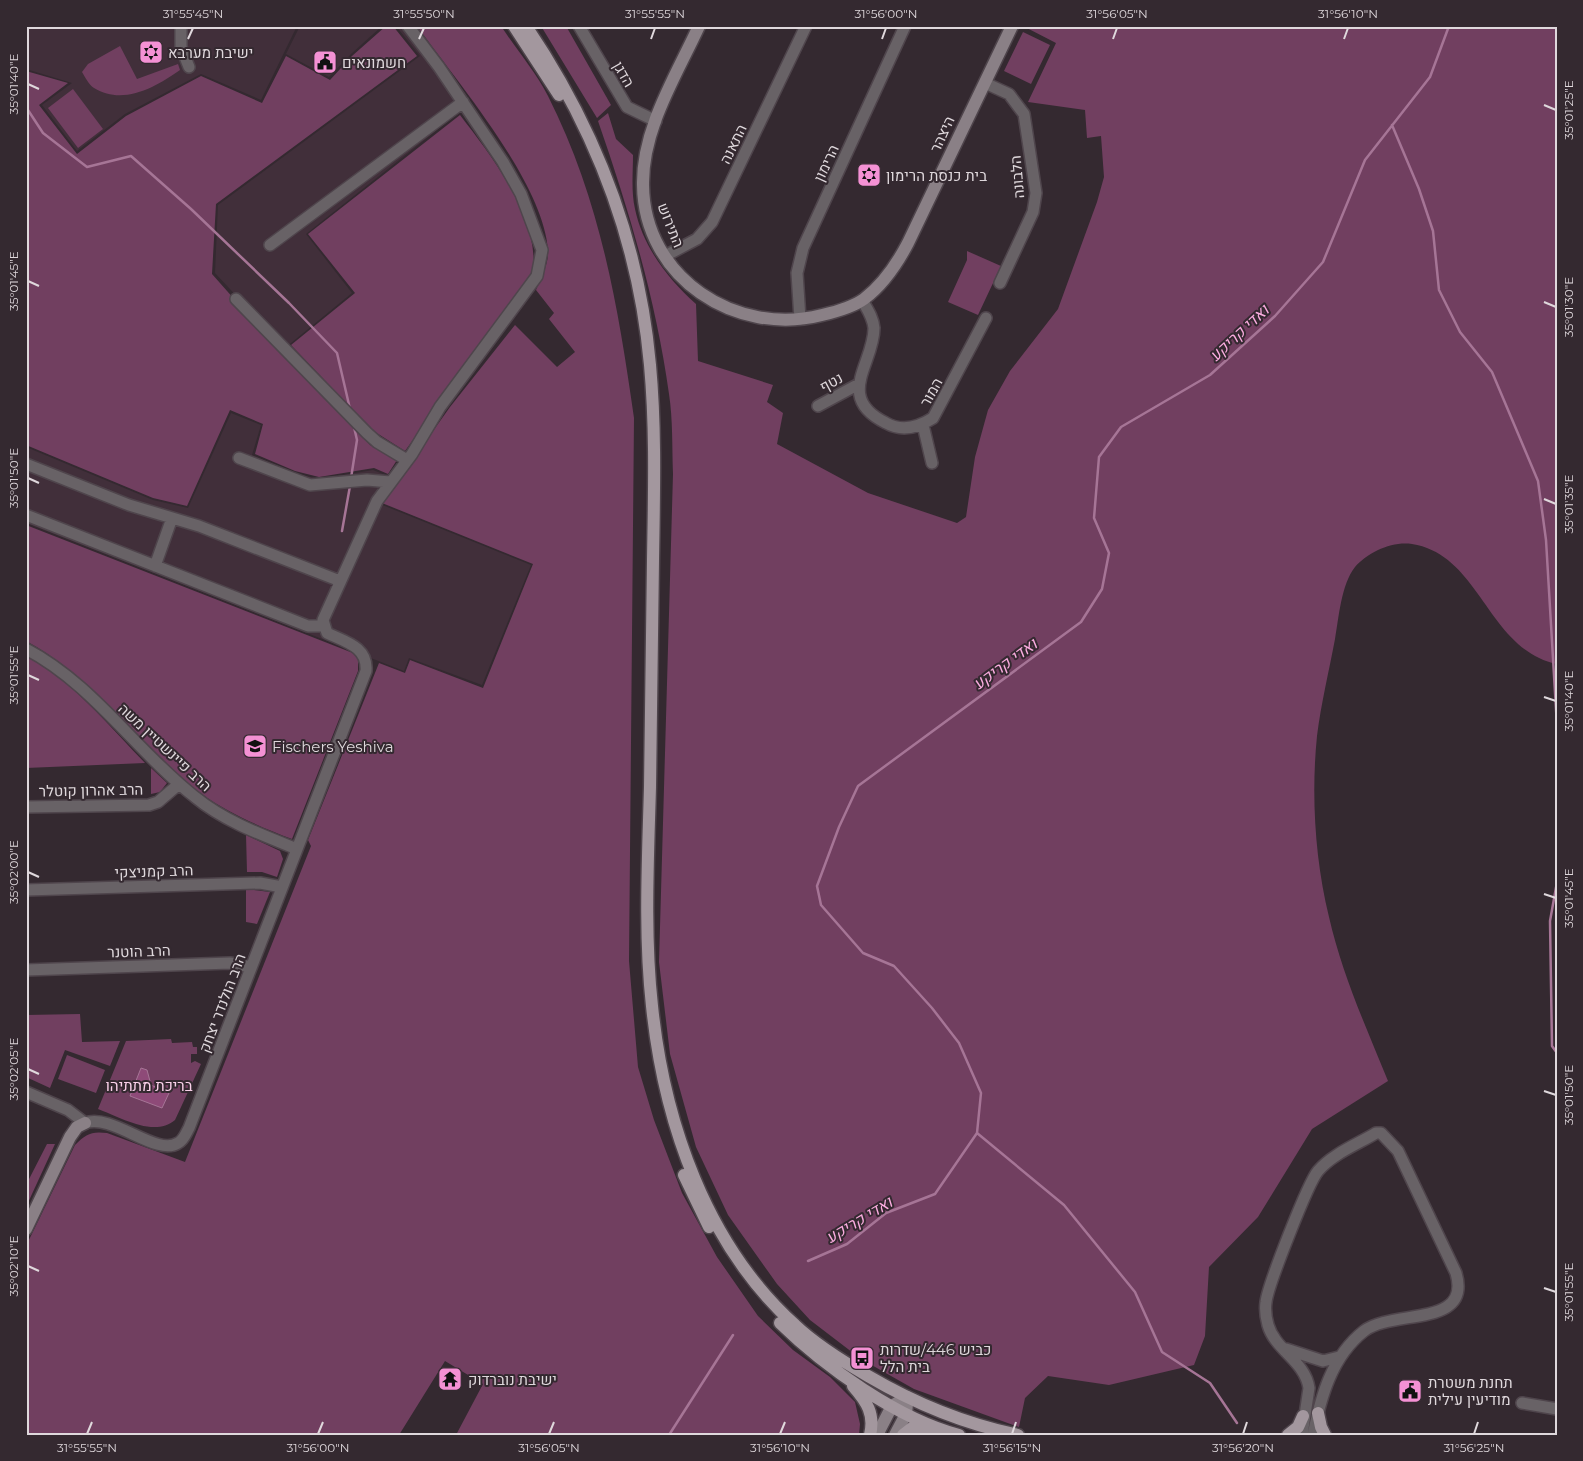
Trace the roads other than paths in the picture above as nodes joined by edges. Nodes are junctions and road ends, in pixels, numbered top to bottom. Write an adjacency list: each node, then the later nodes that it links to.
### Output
1 (181, 26): 10 (street)
2 (408, 26): 12 (street)
3 (514, 26): 47 (main road)
4 (526, 26): 48 (main road)
5 (579, 26): 13 (street, הדגן)
6 (700, 26): 13 (street, התירוש)
7 (806, 26): 15 (street, התאנה)
8 (905, 26): 20 (street, הרימון)
9 (1012, 26): 11 (street, היצהר)
10 (189, 67)
11 (985, 83): 16 (street, הלבונה); 18 (street, היצהר)
12 (463, 102): 14 (street); 25 (street)
13 (656, 121): 15 (street, התירוש)
14 (270, 245)
15 (665, 256): 20 (street, התירוש)
16 (1000, 283)
17 (236, 300): 25 (street)
18 (862, 300): 20 (street, התירוש); 21 (street)
19 (986, 318): 23 (street, המור)
20 (800, 319)
21 (858, 384): 22 (street, נטף); 23 (street, המור)
22 (818, 406)
23 (923, 425): 26 (street)
24 (239, 458): 28 (street)
25 (407, 460): 28 (street)
26 (932, 463)
27 (26, 464): 30 (street)
28 (390, 482): 32 (street)
29 (26, 515): 31 (street)
30 (172, 518): 31 (street); 32 (street)
31 (155, 566): 33 (street)
32 (340, 582): 33 (street)
33 (324, 626): 37 (street, הרב הולנדר יצחק)
34 (26, 649): 35 (street, הרב פיינשטיין משה)
35 (179, 784): 36 (street, הרב אהרון קוטלר); 37 (street, הרב פיינשטיין משה)
36 (26, 807)
37 (296, 849): 38 (street, הרב הולנדר יצחק)
38 (282, 887): 39 (street, הרב קמניצקי); 40 (street, הרב הולנדר יצחק)
39 (26, 890)
40 (251, 967): 41 (street, הרב הוטנר); 43 (street, הרב הולנדר יצחק)
41 (26, 970)
42 (26, 1092): 43 (street)
43 (85, 1124): 44 (street)
44 (26, 1229)
45 (1280, 1346): 46 (street); 46 (street); 54 (street)
46 (1339, 1357): 52 (street)
47 (843, 1374): 50 (main road); 56 (main road)
48 (907, 1397): 50 (street); 53 (street); 61 (main road)
49 (1522, 1403): 51 (street)
50 (892, 1406): 53 (main road); 57 (street)
51 (1557, 1409)
52 (1318, 1413): 64 (street); 65 (main road)
53 (906, 1414): 55 (main road); 58 (street)
54 (1304, 1416): 62 (main road); 63 (street)
55 (943, 1430): 59 (main road); 60 (main road)
56 (870, 1435)
57 (876, 1435)
58 (896, 1435)
59 (903, 1435)
60 (959, 1435)
61 (1018, 1435)
62 (1288, 1435)
63 (1302, 1435)
64 (1313, 1435)
65 (1325, 1435)

